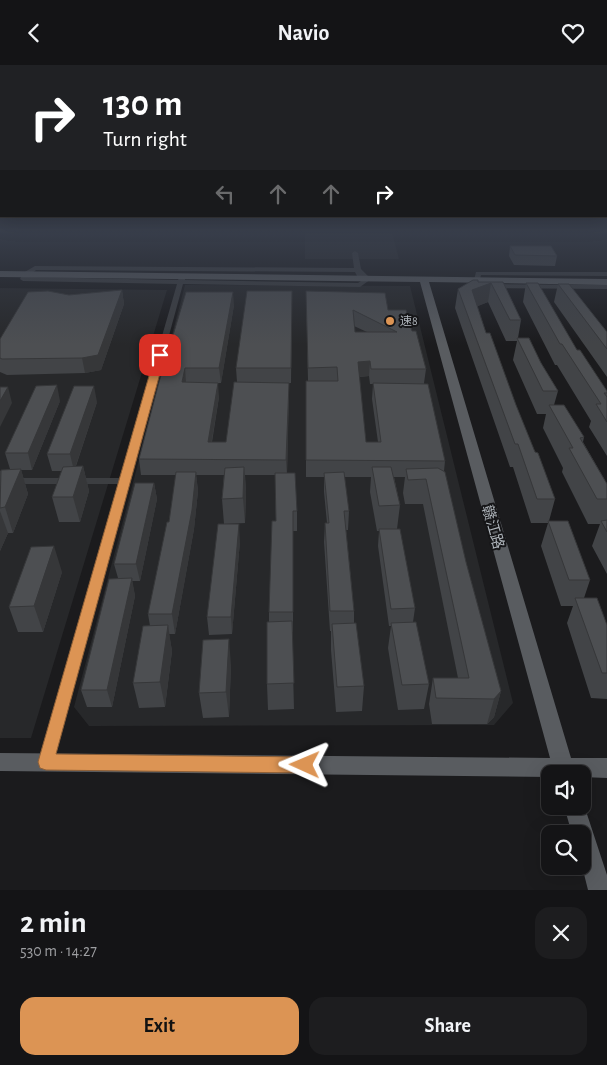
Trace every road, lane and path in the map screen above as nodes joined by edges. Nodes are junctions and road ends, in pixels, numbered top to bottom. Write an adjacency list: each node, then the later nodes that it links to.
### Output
1 (34, 268): 5 (street)
2 (53, 268): 7 (street)
3 (359, 268): 7 (street)
4 (0, 274): 5 (main road)
5 (24, 274): 8 (main road)
6 (607, 274): 10 (street)
7 (362, 276): 8 (main road); 9 (main road)
8 (181, 279): 14 (street)
9 (424, 279): 10 (main road); 17 (main road, 赣江路)
10 (477, 280): 11 (main road); 12 (street)
11 (607, 281)
12 (607, 287)
13 (0, 481): 14 (street)
14 (125, 481): 16 (street)
15 (0, 762): 16 (main road)
16 (46, 762): 20 (main road)
17 (562, 765)
18 (607, 768): 19 (main road)
19 (591, 769)
20 (541, 771)
21 (578, 815): 22 (main road)
22 (600, 890)

